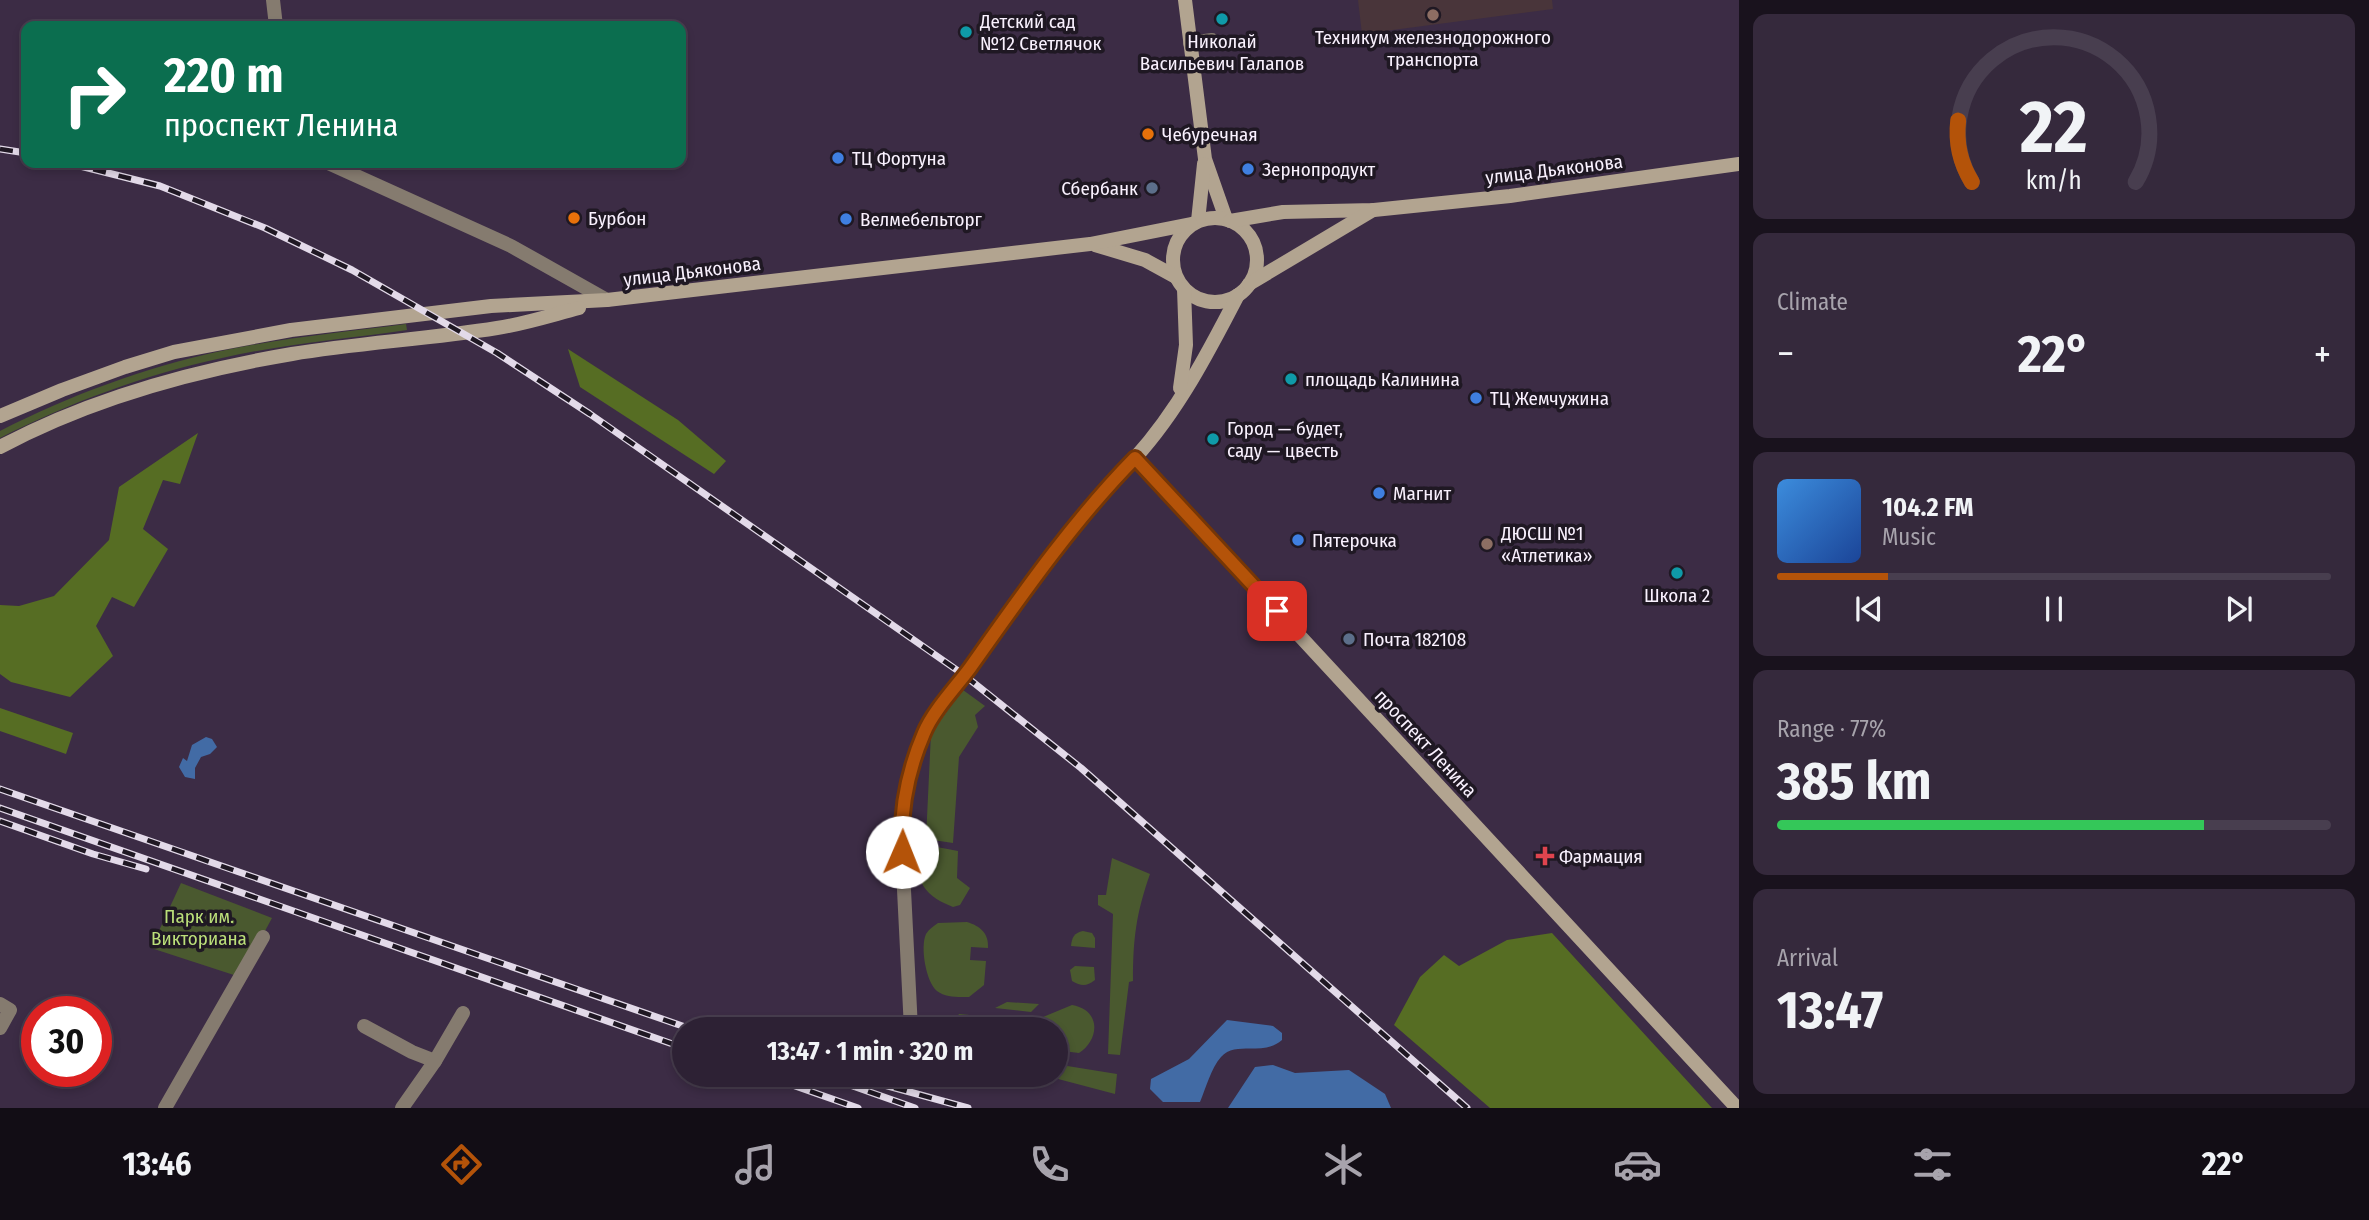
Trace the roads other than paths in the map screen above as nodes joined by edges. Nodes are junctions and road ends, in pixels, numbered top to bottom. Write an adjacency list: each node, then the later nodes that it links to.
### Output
1 (273, 0): 3 (street)
2 (1185, 0): 5 (main road)
3 (275, 21)
4 (1212, 40): 5 (street)
5 (1190, 43): 6 (main road)
6 (1205, 159): 10 (main road); 11 (main road)
7 (1739, 164): 9 (main road, улица Дьяконова)
8 (339, 168): 15 (street, улица Дьяконова)
9 (1374, 209): 10 (main road, улица Дьяконова); 14 (main road, улица Дьяконова)
10 (1228, 220): 11 (main road); 14 (main road)
11 (1194, 223): 12 (main road, улица Дьяконова); 13 (main road)
12 (1090, 244): 13 (main road, улица Дьяконова); 15 (main road, улица Дьяконова)
13 (1180, 283): 14 (main road); 16 (main road)
14 (1243, 290): 16 (main road)
15 (607, 300): 17 (main road); 18 (main road)
16 (1178, 400): 19 (main road)
17 (0, 416)
18 (0, 447)
19 (1135, 458): 23 (street); 29 (main road, проспект Ленина)
20 (263, 937): 27 (street)
21 (0, 1004): 25 (street)
22 (463, 1013): 26 (street)
23 (910, 1017)
24 (364, 1026): 26 (street)
25 (0, 1028)
26 (435, 1061): 28 (street)
27 (164, 1108)
28 (402, 1108)
29 (1737, 1108)

